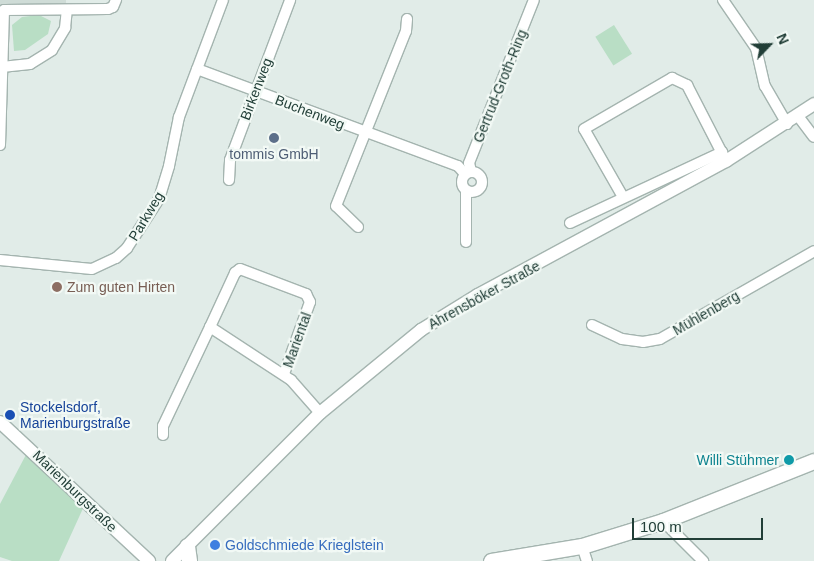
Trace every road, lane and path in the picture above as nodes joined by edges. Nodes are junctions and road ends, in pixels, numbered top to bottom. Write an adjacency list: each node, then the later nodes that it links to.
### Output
1 (116, 0): 6 (street)
2 (223, 0): 9 (street, Parkweg)
3 (290, 0): 10 (street, Birkenweg)
4 (534, 0): 18 (street, Gertrud-Groth-Ring)
5 (723, 0): 13 (street)
6 (67, 10): 8 (street); 8 (street)
7 (407, 18): 14 (street)
8 (2, 67): 16 (street)
9 (197, 70): 10 (street, Buchenweg); 26 (street, Parkweg)
10 (255, 91): 14 (street, Buchenweg); 19 (street, Birkenweg)
11 (814, 104): 12 (street, Ahrensböker Straße)
12 (798, 116): 13 (street, Ahrensböker Straße); 15 (street)
13 (787, 124): 17 (street, Ahrensböker Straße)
14 (367, 134): 18 (street); 23 (street)
15 (814, 137)
16 (0, 145)
17 (724, 156): 21 (street, Ahrensböker Straße); 21 (street); 30 (street, Ahrensböker Straße)
18 (468, 173): 20 (street, Gertrud-Groth-Ring); 20 (street)
19 (229, 180)
20 (466, 191): 24 (street, Gertrud-Groth-Ring)
21 (623, 197): 22 (street, Ahrensböker Straße)
22 (570, 223)
23 (358, 228)
24 (466, 242)
25 (814, 251): 27 (street, Mühlenberg)
26 (0, 260)
27 (592, 325)
28 (210, 327): 29 (street, Mariental); 29 (street, Mariental); 32 (street, Mariental)
29 (284, 374): 30 (street, Mariental)
30 (320, 413): 36 (street, Ahrensböker Straße)
31 (0, 422): 37 (street, Marienburgstraße)
32 (163, 435)
33 (814, 461): 34 (main road)
34 (663, 521): 35 (main road); 41 (street)
35 (582, 546): 39 (main road); 40 (street)
36 (188, 554): 38 (street, Ahrensböker Straße)
37 (149, 561)
38 (172, 561)
39 (491, 561)
40 (587, 561)
41 (703, 561)

